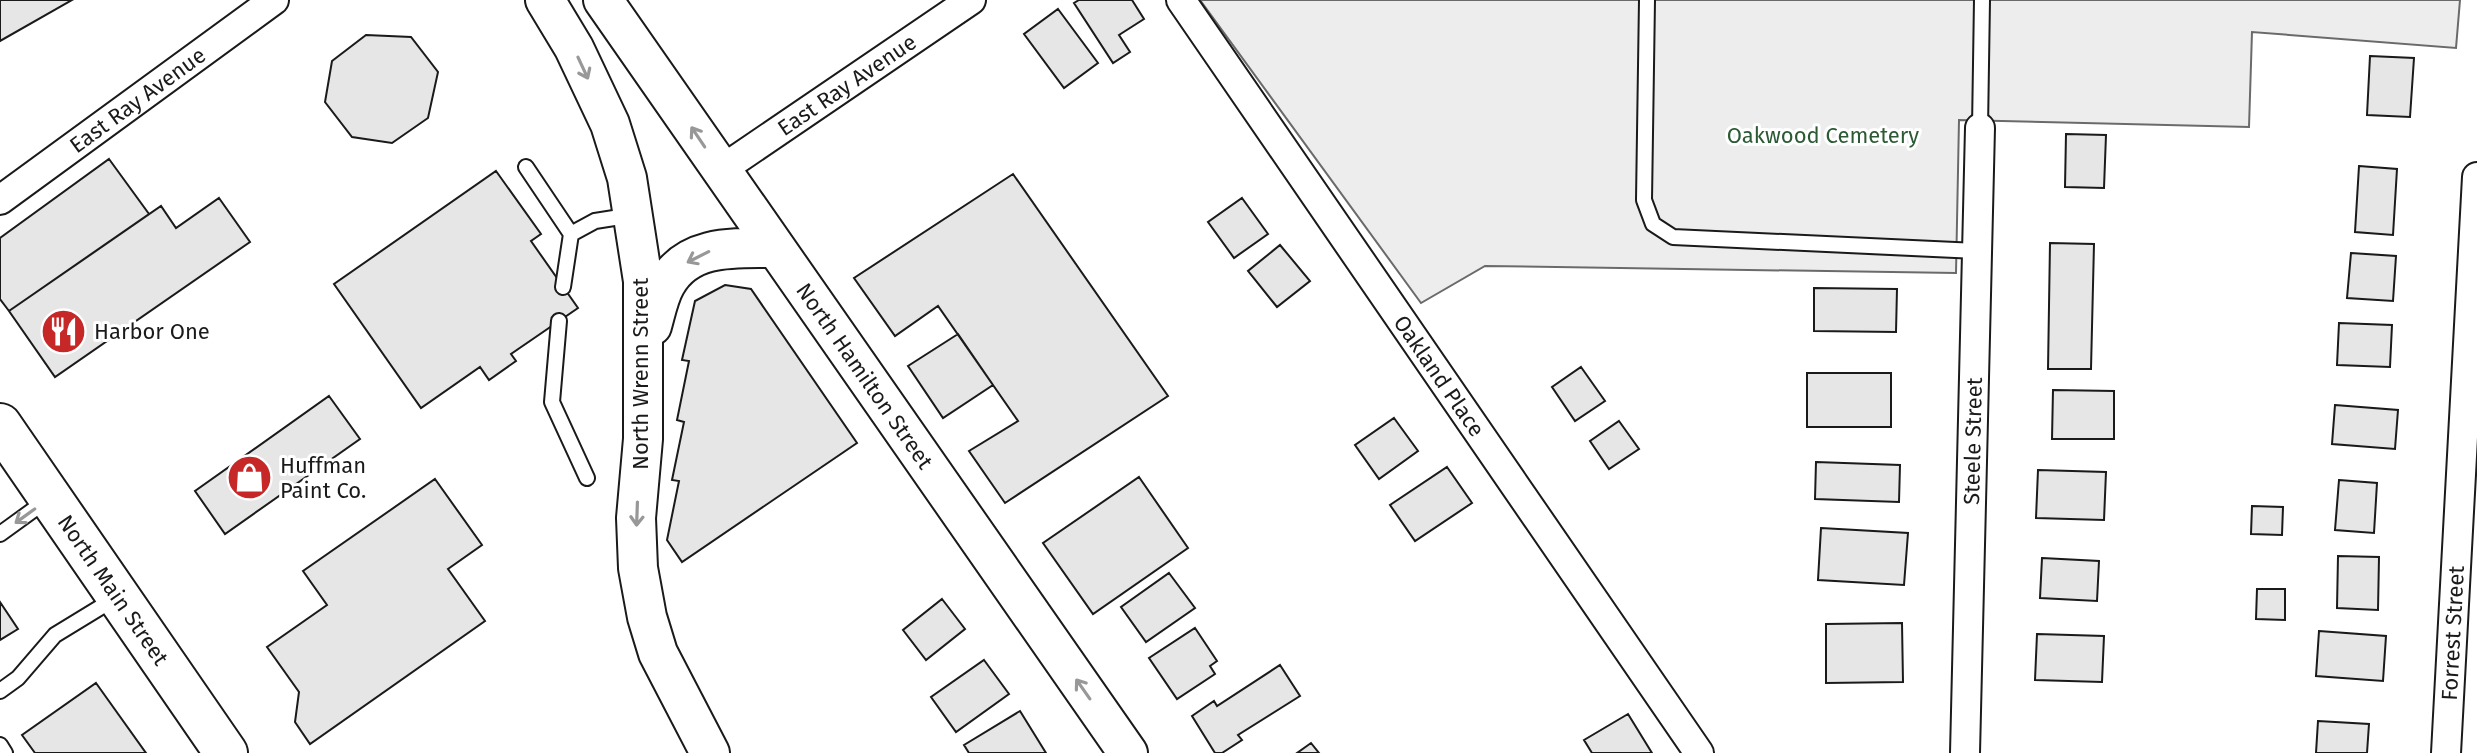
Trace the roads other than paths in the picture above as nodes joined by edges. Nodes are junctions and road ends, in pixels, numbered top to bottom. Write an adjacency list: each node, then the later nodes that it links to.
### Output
1 (274, 0): 12 (street, East Ray Avenue)
2 (545, 0): 13 (street, North Wrenn Street, one-way to 13)
3 (603, 0): 10 (street, North Hamilton Street, one-way to 3)
4 (971, 0): 10 (street, East Ray Avenue)
5 (1181, 0): 32 (street, Oakland Place)
6 (1647, 0): 16 (lane)
7 (1982, 0): 8 (lane)
8 (1980, 128): 16 (street, Steele Street)
9 (526, 167): 14 (lane)
10 (721, 170): 15 (street, North Hamilton Street)
11 (2477, 177): 21 (street, Forrest Street)
12 (0, 200)
13 (633, 215): 14 (lane); 19 (street, North Wrenn Street)
14 (571, 234): 17 (lane)
15 (774, 248): 19 (street, one-way to 19); 31 (street, North Hamilton Street, one-way to 15)
16 (1977, 251): 33 (street, Steele Street)
17 (563, 287)
18 (559, 321): 22 (lane)
19 (643, 359): 30 (street, North Wrenn Street, one-way to 30)
20 (0, 425): 23 (main road, North Main Street)
21 (2469, 453): 34 (street, Forrest Street)
22 (587, 478)
23 (50, 497): 24 (lane, one-way to 24); 25 (main road, North Main Street)
24 (0, 534)
25 (117, 596): 26 (lane); 29 (main road, North Main Street)
26 (0, 691)
27 (0, 745): 28 (lane)
28 (5, 753)
29 (226, 753)
30 (710, 753)
31 (1128, 753)
32 (1699, 753)
33 (1965, 753)
34 (2446, 753)

